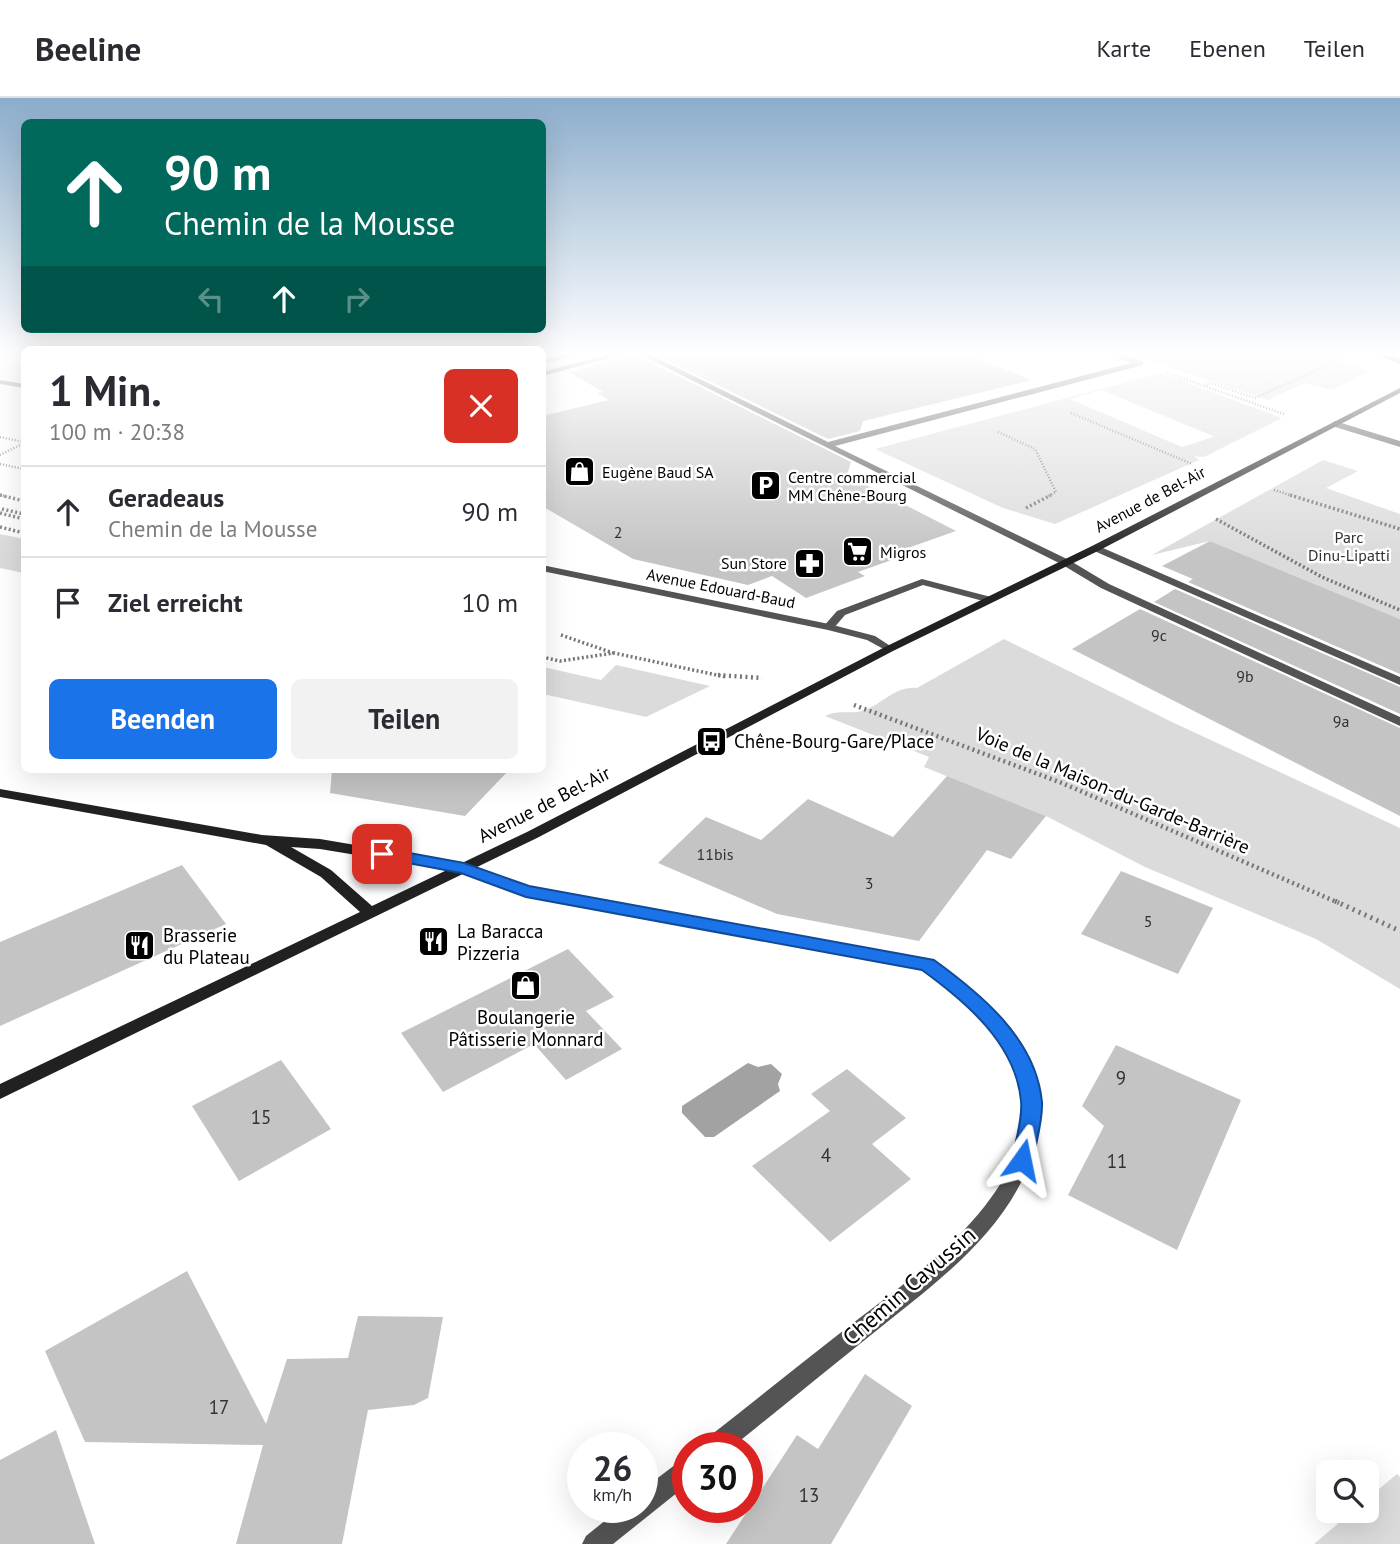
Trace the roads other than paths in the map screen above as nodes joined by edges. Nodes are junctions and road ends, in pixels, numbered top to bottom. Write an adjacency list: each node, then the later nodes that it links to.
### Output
1 (775, 419): 6 (street)
2 (921, 419): 6 (street)
3 (1344, 419): 4 (street, Avenue de Bel-Air)
4 (1335, 424): 5 (street); 7 (street, Avenue de Bel-Air)
5 (1400, 444)
6 (827, 445): 8 (street)
7 (1096, 548): 8 (street, Avenue de Bel-Air); 13 (street)
8 (1065, 562): 10 (street, Avenue de Bel-Air); 14 (street)
9 (546, 569): 11 (street, Avenue Edouard-Baud)
10 (987, 599): 11 (street); 12 (street, Avenue de Bel-Air)
11 (830, 627): 12 (street, Avenue Edouard-Baud)
12 (889, 649): 17 (street, Avenue de Bel-Air)
13 (1400, 681)
14 (1400, 722)
15 (0, 793): 16 (street)
16 (262, 840): 17 (street); 18 (street)
17 (464, 868): 18 (street, Avenue de Bel-Air); 20 (street, Chemin Cavussin)
18 (371, 914): 19 (street, Avenue de Bel-Air)
19 (0, 1092)
20 (733, 1432)
21 (672, 1482): 22 (street)
22 (658, 1493)
23 (620, 1523): 24 (street)
24 (594, 1544)

